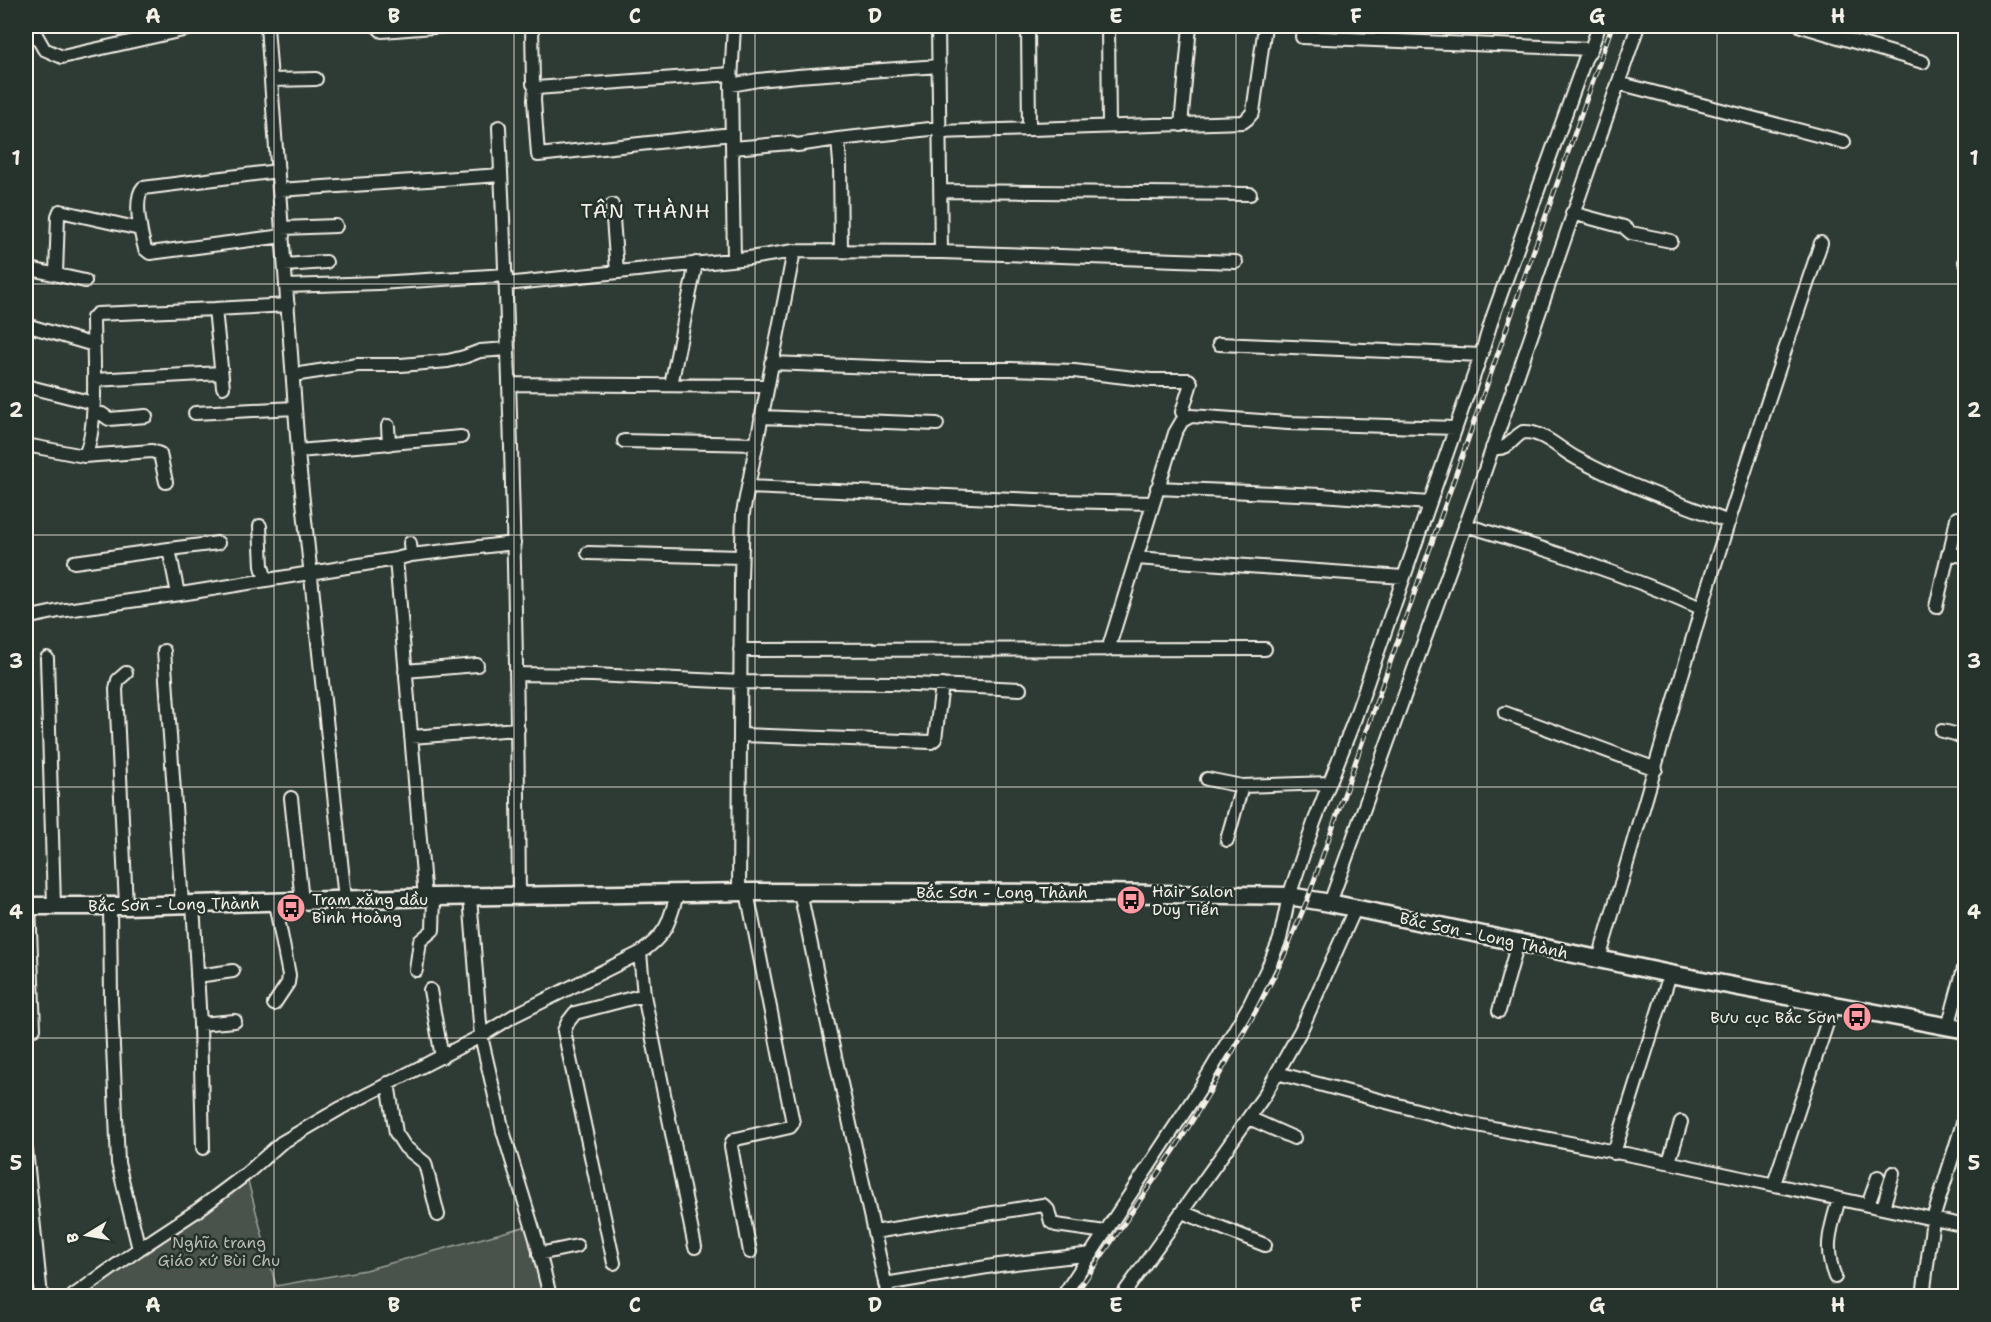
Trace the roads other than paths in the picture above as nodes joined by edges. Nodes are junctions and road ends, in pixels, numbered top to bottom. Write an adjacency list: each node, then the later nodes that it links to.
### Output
1 (31, 26): 2 (street)
2 (201, 26)
3 (267, 26): 23 (street)
4 (377, 26): 5 (street)
5 (446, 26)
6 (532, 26): 25 (street)
7 (734, 26): 22 (street)
8 (938, 26): 20 (street)
9 (1028, 26): 29 (street)
10 (1108, 26): 27 (street)
11 (1190, 26): 26 (street)
12 (1265, 26): 26 (street)
13 (1599, 26): 18 (street)
14 (1638, 26): 24 (street)
15 (1801, 26): 19 (street)
16 (1334, 31): 17 (street); 18 (street)
17 (1302, 37)
18 (1591, 49): 67 (street)
19 (1923, 62)
20 (939, 66): 22 (street); 30 (street)
21 (316, 79): 23 (street)
22 (731, 79): 25 (street); 31 (street)
23 (271, 81): 35 (street)
24 (1618, 83): 33 (street); 41 (street)
25 (535, 87): 31 (street)
26 (1181, 124): 27 (street)
27 (1109, 126): 29 (street)
28 (499, 127): 36 (street)
29 (1029, 129): 30 (street)
30 (939, 130): 32 (street); 38 (street)
31 (732, 134): 34 (street)
32 (838, 139): 34 (street); 47 (street)
33 (1844, 142)
34 (733, 148): 50 (street)
35 (278, 171): 37 (street); 43 (street)
36 (501, 175): 37 (street); 58 (street)
37 (279, 190): 44 (street)
38 (940, 191): 39 (street); 49 (street)
39 (1250, 194)
40 (612, 205): 56 (street)
41 (1572, 213): 45 (street); 91 (street)
42 (336, 226): 44 (street)
43 (140, 229): 44 (street); 57 (street)
44 (282, 232): 54 (street)
45 (1671, 242)
46 (1821, 243): 100 (street)
47 (841, 250): 48 (street); 49 (street)
48 (794, 251): 50 (street); 68 (street)
49 (941, 252): 52 (street)
50 (734, 259): 53 (street)
51 (326, 262): 54 (street)
52 (1236, 262)
53 (696, 263): 56 (street); 73 (street)
54 (285, 265): 60 (street)
55 (26, 268): 57 (street)
56 (617, 272): 58 (street)
57 (56, 274): 59 (street)
58 (506, 279): 60 (street); 66 (street)
59 (85, 281)
60 (286, 286): 61 (street)
61 (288, 305): 62 (street); 70 (street)
62 (215, 309): 65 (street); 69 (street)
63 (26, 325): 65 (street)
64 (1219, 344): 67 (street)
65 (94, 345): 71 (street)
66 (508, 349): 70 (street); 72 (street)
67 (1481, 355): 85 (street)
68 (771, 363): 75 (street); 82 (street)
69 (221, 373): 71 (street); 76 (street)
70 (293, 375): 78 (street)
71 (94, 380): 77 (street)
72 (509, 384): 73 (street); 104 (street)
73 (671, 385): 75 (street)
74 (26, 386): 77 (street)
75 (767, 386): 81 (street)
76 (223, 387)
77 (93, 408): 80 (street); 93 (street)
78 (295, 408): 79 (street); 92 (street)
79 (195, 413)
80 (146, 416)
81 (761, 417): 83 (street); 89 (street)
82 (1186, 418): 85 (street); 96 (street)
83 (937, 424)
84 (388, 426): 88 (street)
85 (1455, 428): 98 (street)
86 (461, 437): 88 (street)
87 (624, 441): 89 (street)
88 (389, 444): 92 (street)
89 (756, 444): 95 (street)
90 (26, 446): 93 (street)
91 (1492, 448): 100 (street); 101 (street)
92 (298, 451): 113 (street)
93 (84, 456): 94 (street)
94 (166, 482)
95 (748, 487): 97 (street); 109 (street)
96 (1157, 488): 97 (street); 98 (street)
97 (1153, 503): 110 (street)
98 (1429, 504): 114 (street)
99 (1957, 518): 107 (street)
100 (1729, 522): 118 (street)
101 (1465, 525): 118 (street); 154 (street)
102 (260, 526): 115 (street)
103 (218, 543): 105 (street)
104 (514, 543): 111 (street); 128 (street)
105 (169, 549): 112 (street); 116 (street)
106 (588, 553): 109 (street)
107 (1950, 553): 108 (street); 117 (street)
108 (1965, 556)
109 (741, 557): 121 (street)
110 (1136, 558): 114 (street); 122 (street)
111 (396, 559): 113 (street); 126 (street)
112 (74, 562)
113 (311, 573): 115 (street); 151 (street)
114 (1403, 577): 140 (street)
115 (266, 580): 116 (street)
116 (178, 594): 119 (street)
117 (1936, 607)
118 (1701, 608): 138 (street)
119 (26, 618)
120 (1265, 649): 122 (street)
121 (740, 650): 122 (street); 129 (street)
122 (1108, 650)
123 (164, 651): 155 (street)
124 (47, 658): 157 (street)
125 (477, 665): 126 (street)
126 (405, 672): 136 (street)
127 (126, 673): 158 (street)
128 (516, 674): 129 (street); 133 (street)
129 (741, 682): 130 (street); 135 (street)
130 (942, 685): 131 (street); 135 (street)
131 (1020, 689)
132 (1505, 713): 138 (street)
133 (518, 729): 136 (street); 147 (street)
134 (1942, 730): 137 (street)
135 (741, 735): 144 (street)
136 (411, 737): 149 (street)
137 (1965, 744)
138 (1656, 769): 162 (street)
139 (1207, 779): 141 (street)
140 (1329, 783): 141 (street); 148 (street)
141 (1242, 786): 143 (street)
142 (291, 798): 152 (street)
143 (1227, 840)
144 (743, 892): 145 (main road, Bắc Sơn - Long Thành); 146 (main road, Bắc Sơn - Long Thành); 206 (street)
145 (800, 892): 148 (main road, Bắc Sơn - Long Thành); 200 (street)
146 (677, 894): 147 (main road, Bắc Sơn - Long Thành); 161 (street)
147 (519, 896): 150 (main road, Bắc Sơn - Long Thành)
148 (1289, 896): 154 (main road, Bắc Sơn - Long Thành); 201 (street)
149 (429, 897): 150 (main road, Bắc Sơn - Long Thành); 151 (main road, Bắc Sơn - Long Thành); 164 (street)
150 (470, 897): 178 (street)
151 (345, 899): 152 (main road, Bắc Sơn - Long Thành)
152 (302, 901): 153 (main road, Bắc Sơn - Long Thành)
153 (275, 903): 155 (main road, Bắc Sơn - Long Thành); 170 (street)
154 (1330, 903): 159 (main road, Bắc Sơn - Long Thành)
155 (188, 904): 158 (main road, Bắc Sơn - Long Thành); 167 (street)
156 (27, 906): 157 (main road, Bắc Sơn - Long Thành); 176 (street)
157 (54, 906): 158 (main road, Bắc Sơn - Long Thành)
158 (118, 906): 205 (street)
159 (1354, 909): 160 (main road, Bắc Sơn - Long Thành); 180 (street)
160 (1518, 942): 162 (main road, Bắc Sơn - Long Thành); 172 (street)
161 (640, 953): 169 (street); 178 (street)
162 (1599, 959): 166 (main road, Bắc Sơn - Long Thành)
163 (1965, 961): 175 (street)
164 (416, 970)
165 (233, 971): 167 (street)
166 (1670, 974): 171 (main road, Bắc Sơn - Long Thành); 188 (street)
167 (197, 976): 174 (street)
168 (430, 990): 179 (street)
169 (644, 995): 204 (street); 209 (street)
170 (274, 1004)
171 (1833, 1005): 175 (main road, Bắc Sơn - Long Thành); 192 (street)
172 (1499, 1011)
173 (235, 1021): 174 (street)
174 (200, 1024): 186 (street)
175 (1948, 1027): 177 (main road, Bắc Sơn - Long Thành)
176 (34, 1029)
177 (1965, 1030)
178 (481, 1036): 179 (street); 207 (street)
179 (442, 1057): 181 (street)
180 (1277, 1073): 183 (street); 188 (street)
181 (388, 1083): 197 (street); 205 (street)
182 (1965, 1113): 198 (street)
183 (1249, 1118): 185 (street); 196 (street)
184 (1681, 1122): 189 (street)
185 (1294, 1137)
186 (203, 1148)
187 (26, 1149): 211 (street)
188 (1614, 1152): 189 (street)
189 (1669, 1162): 192 (street)
190 (1893, 1173): 195 (street)
191 (1878, 1177): 194 (street)
192 (1774, 1184): 193 (street)
193 (1839, 1198): 194 (street); 210 (street)
194 (1868, 1205): 195 (street)
195 (1883, 1208): 198 (street)
196 (1182, 1212): 202 (street); 218 (street)
197 (438, 1215)
198 (1933, 1219): 199 (street); 219 (street)
199 (1965, 1226)
200 (874, 1232): 201 (street); 213 (street)
201 (1105, 1232): 208 (street)
202 (1265, 1245)
203 (577, 1246): 207 (street)
204 (695, 1247)
205 (139, 1249): 215 (street)
206 (750, 1252)
207 (539, 1254): 216 (street)
208 (1092, 1254): 213 (street); 217 (street)
209 (614, 1263)
210 (1835, 1277)
211 (39, 1278): 212 (street); 214 (street)
212 (26, 1279)
213 (887, 1290)
214 (41, 1296)
215 (73, 1296)
216 (550, 1296)
217 (1063, 1296)
218 (1122, 1296)
219 (1923, 1296)

